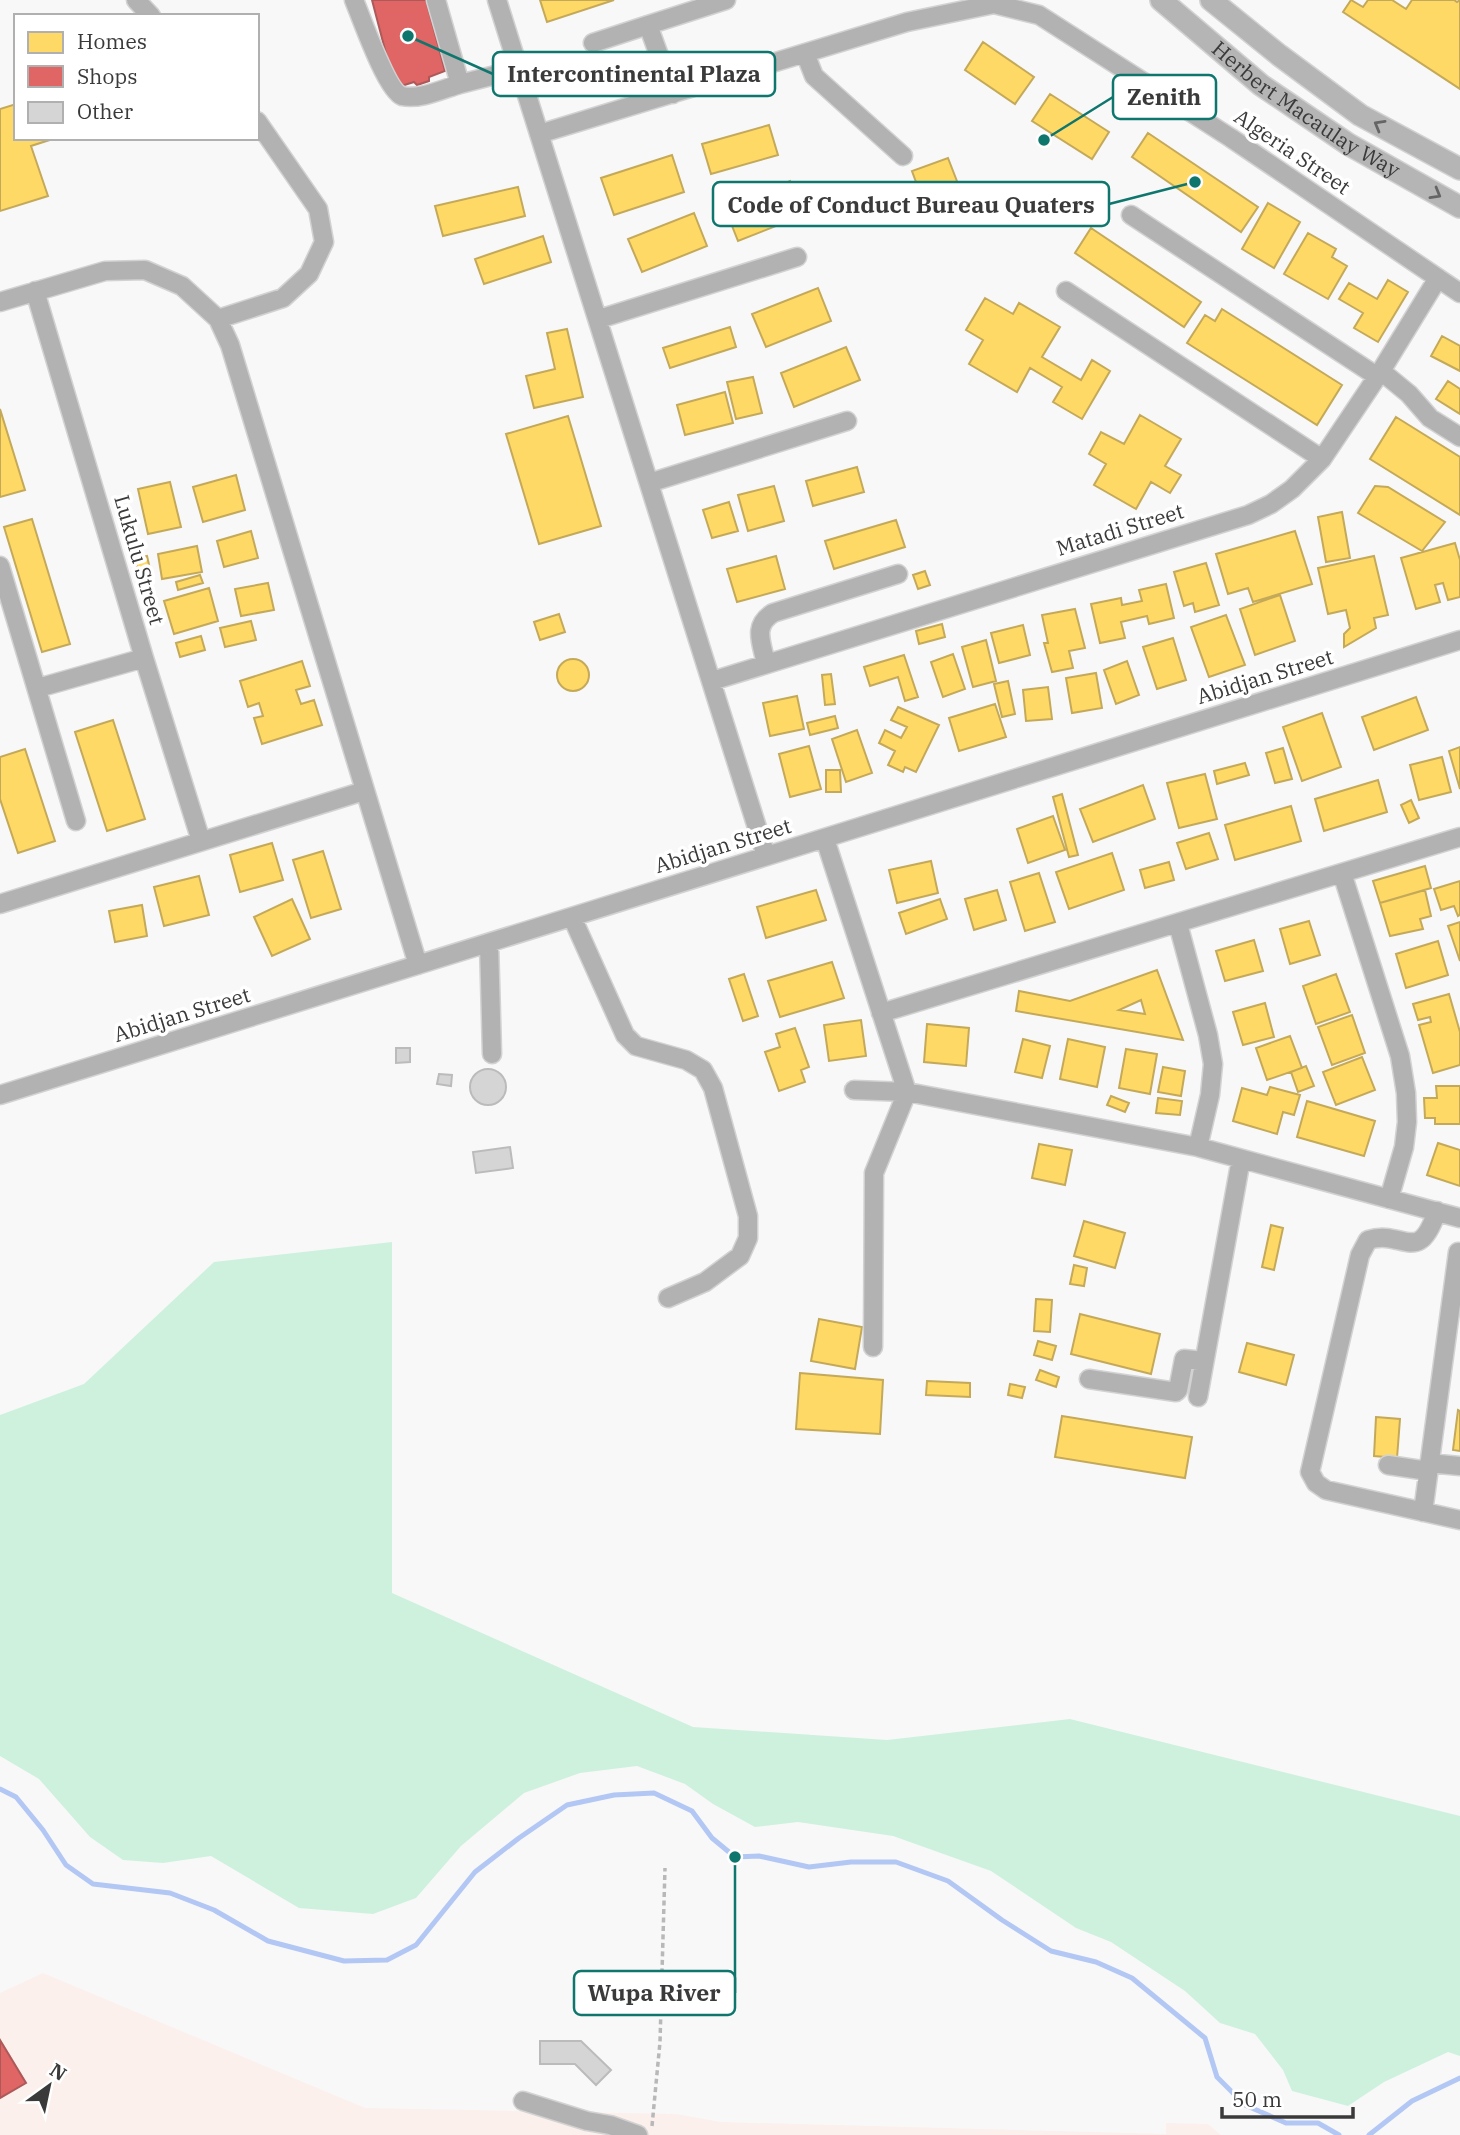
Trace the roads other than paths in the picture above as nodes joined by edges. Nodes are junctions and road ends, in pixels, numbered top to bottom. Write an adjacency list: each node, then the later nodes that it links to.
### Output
1 (136, 0): 8 (street)
2 (354, 0): 13 (street)
3 (436, 0): 13 (street)
4 (497, 0): 12 (street)
5 (726, 0): 9 (street)
6 (1161, 0): 19 (main road, Herbert Macaulay Way, one-way to 19)
7 (1211, 0): 18 (main road, Herbert Macaulay Way, one-way to 7)
8 (149, 14)
9 (648, 25): 10 (street); 14 (street)
10 (593, 43)
11 (805, 54): 14 (street, Algeria Street); 17 (street); 22 (street, Algeria Street)
12 (519, 69): 13 (street); 16 (street)
13 (460, 84)
14 (673, 94): 16 (street, Algeria Street)
15 (259, 124): 27 (street)
16 (539, 134): 28 (street)
17 (903, 156)
18 (1460, 169)
19 (1460, 207)
20 (1131, 215): 29 (street)
21 (797, 257): 28 (street)
22 (1438, 278): 25 (street, Algeria Street); 29 (street, Matadi Street)
23 (36, 291): 26 (street); 27 (street); 37 (street, Lukulu Street)
24 (1066, 291): 32 (street)
25 (1460, 293)
26 (0, 302)
27 (218, 319): 41 (street)
28 (599, 319): 33 (street)
29 (1379, 374): 31 (street); 32 (street, Matadi Street)
30 (847, 421): 33 (street)
31 (1460, 437)
32 (1322, 459): 38 (street, Matadi Street)
33 (649, 483): 39 (street)
34 (0, 566): 40 (street)
35 (898, 573): 38 (street)
36 (1460, 640): 44 (street, Abidjan Street)
37 (144, 658): 40 (street); 45 (street, Lukulu Street)
38 (766, 664): 39 (street, Matadi Street)
39 (712, 681): 46 (street)
40 (38, 688): 42 (street)
41 (364, 790): 45 (street); 52 (street)
42 (76, 821)
43 (1460, 837): 47 (street)
44 (825, 839): 46 (street, Abidjan Street); 53 (street)
45 (201, 841): 48 (street)
46 (766, 856): 49 (street, Abidjan Street)
47 (1342, 873): 50 (street); 60 (street)
48 (0, 904)
49 (572, 917): 51 (street, Abidjan Street); 64 (street)
50 (1178, 924): 53 (street); 58 (street)
51 (489, 943): 52 (street, Abidjan Street); 54 (street)
52 (418, 965): 57 (street, Abidjan Street)
53 (881, 1013): 56 (street)
54 (492, 1054)
55 (854, 1090): 56 (street)
56 (906, 1093): 58 (street); 65 (street)
57 (0, 1095)
58 (1198, 1147): 59 (street)
59 (1241, 1159): 60 (street); 66 (street)
60 (1389, 1199): 61 (street)
61 (1437, 1211): 62 (street); 72 (street)
62 (1460, 1218)
63 (1458, 1252): 71 (street)
64 (668, 1298)
65 (873, 1347)
66 (1204, 1361): 67 (street); 68 (street)
67 (1088, 1379)
68 (1198, 1397)
69 (1388, 1465): 71 (street)
70 (1460, 1466): 71 (street)
71 (1429, 1467): 72 (street)
72 (1423, 1512): 73 (street)
73 (1460, 1520)
74 (523, 2101): 75 (street)
75 (638, 2135)

